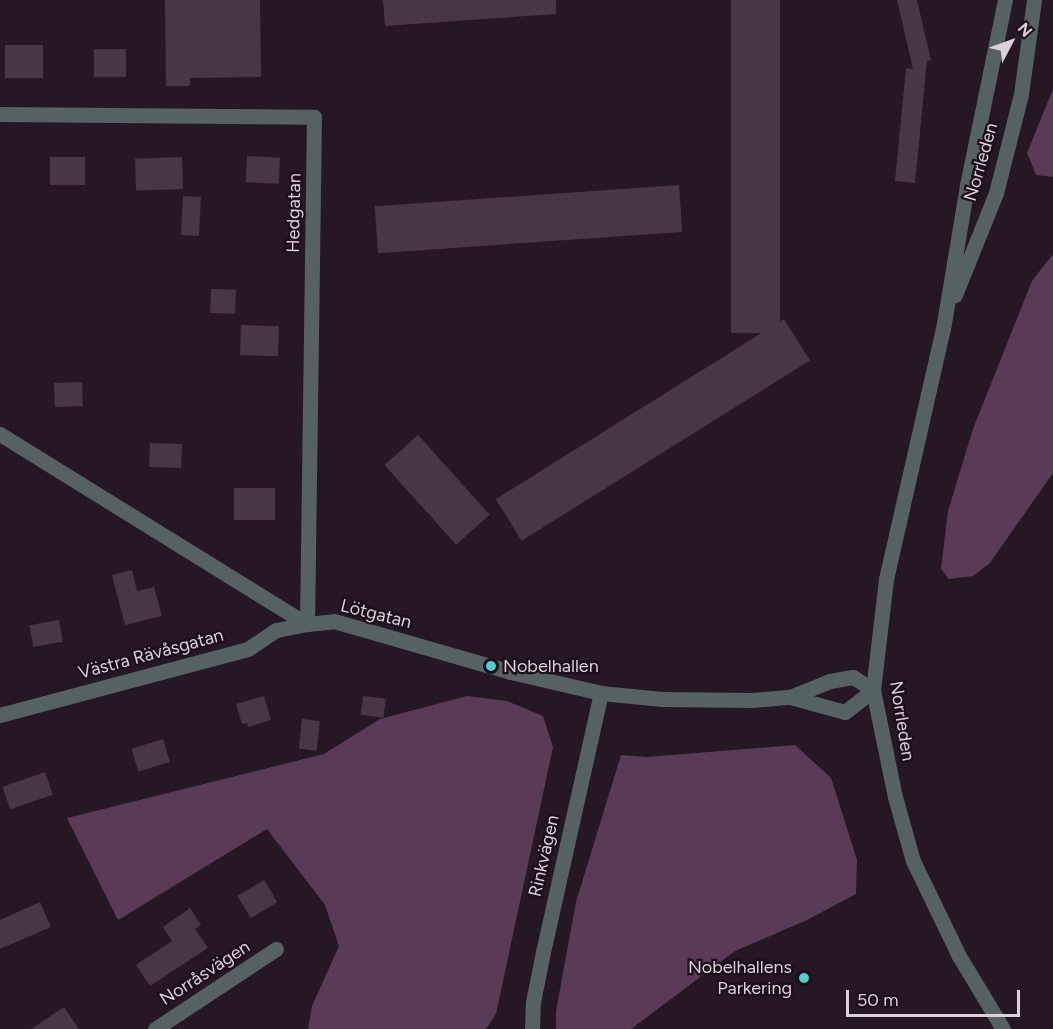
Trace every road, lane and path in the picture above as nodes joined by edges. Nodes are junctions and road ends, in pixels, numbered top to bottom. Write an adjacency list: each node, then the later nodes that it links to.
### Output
1 (1005, 0): 4 (street, Norrleden)
2 (1034, 0): 4 (street, Norrleden)
3 (0, 114): 6 (street, Hedgatan)
4 (943, 329): 7 (street, Norrleden)
5 (0, 434): 6 (street)
6 (307, 624): 8 (street, Lötgatan); 10 (street, Västra Rävåsgatan)
7 (873, 690): 9 (street, Lötgatan); 9 (street, Lötgatan); 14 (street, Norrleden)
8 (601, 693): 9 (street, Lötgatan); 13 (street, Rinkvägen)
9 (790, 697)
10 (0, 715)
11 (276, 949): 12 (street, Norråsvägen)
12 (155, 1029)
13 (532, 1029)
14 (1003, 1029)

